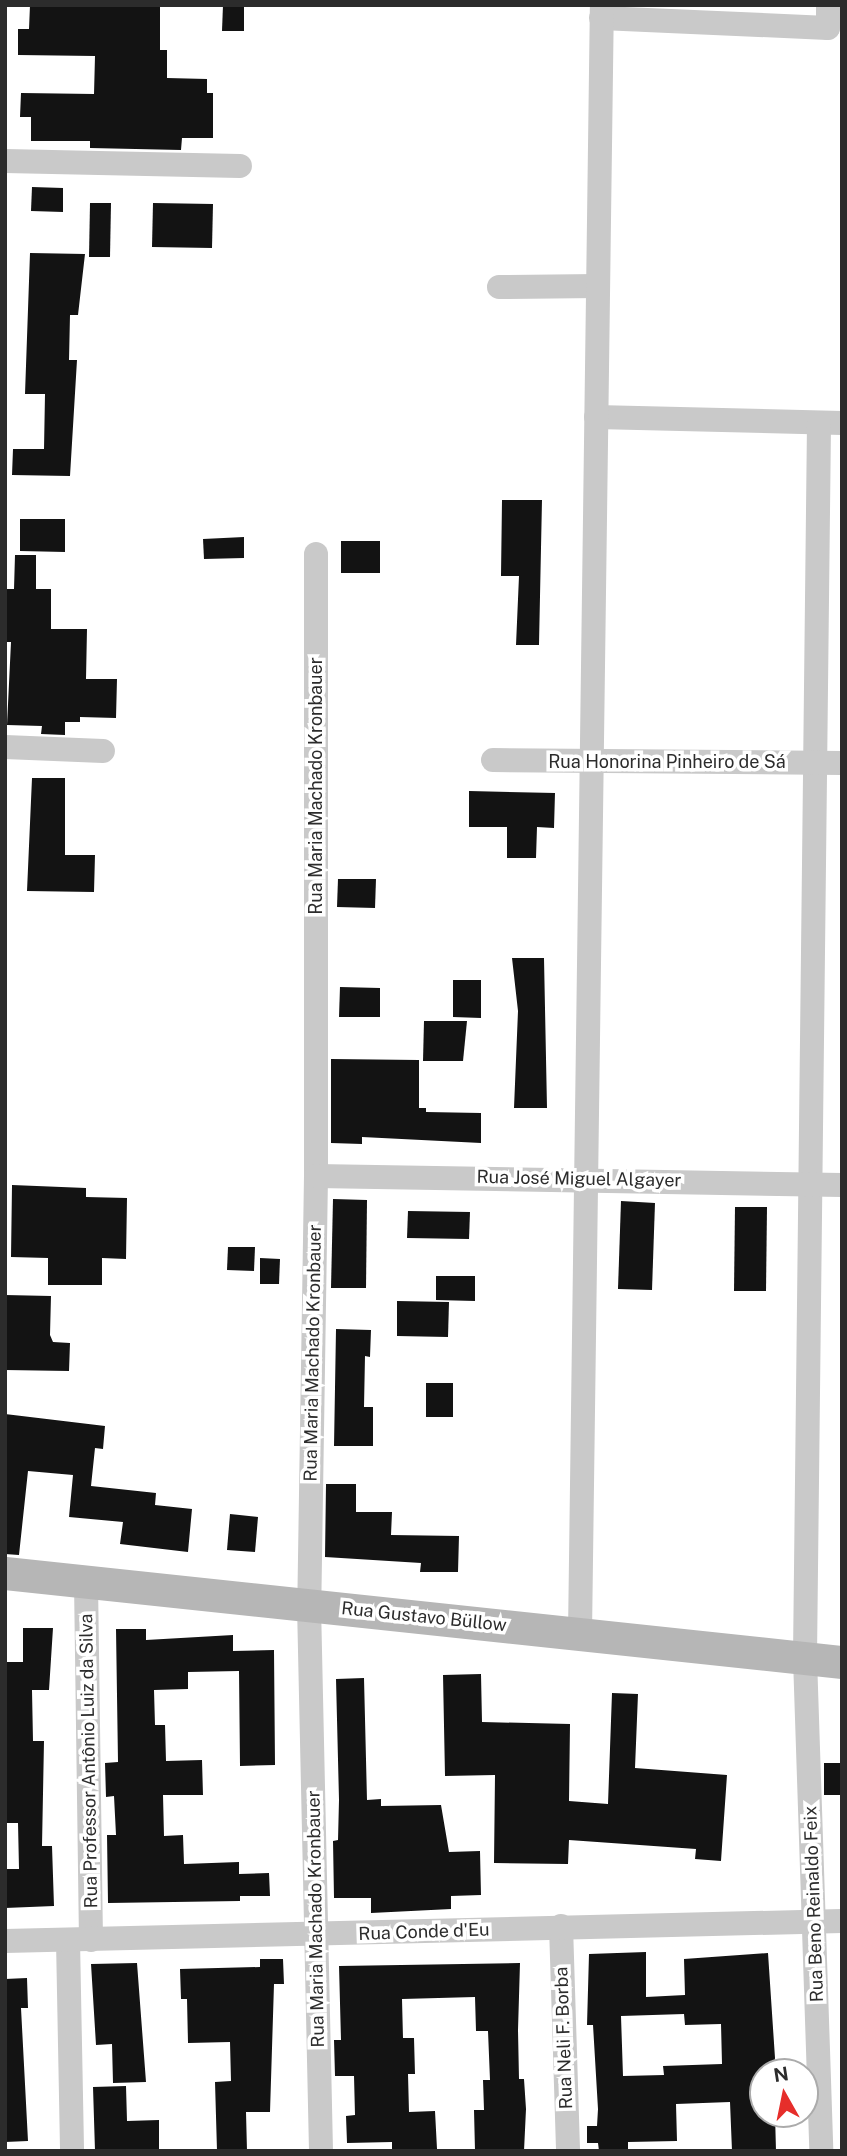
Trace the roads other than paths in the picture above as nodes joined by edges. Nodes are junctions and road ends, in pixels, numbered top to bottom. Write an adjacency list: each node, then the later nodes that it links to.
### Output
1 (828, 5): 2 (street)
2 (601, 12): 5 (street)
3 (5, 161): 4 (street)
4 (240, 166)
5 (598, 286): 6 (street); 7 (street)
6 (499, 287)
7 (596, 417): 8 (street); 13 (street)
8 (830, 423): 14 (street, Rua Beno Reinaldo Feix)
9 (316, 554): 16 (street, Rua Maria Machado Kronbauer)
10 (5, 747): 11 (street)
11 (103, 751)
12 (493, 760): 13 (street, Rua Honorina Pinheiro de Sá)
13 (592, 761): 14 (street, Rua Honorina Pinheiro de Sá); 17 (street)
14 (815, 763): 15 (street, Rua Honorina Pinheiro de Sá); 18 (street, Rua Beno Reinaldo Feix)
15 (842, 763)
16 (316, 1176): 17 (street, Rua José Miguel Algayer); 22 (street, Rua Maria Machado Kronbauer)
17 (586, 1178): 18 (street, Rua José Miguel Algayer); 23 (street)
18 (810, 1184): 19 (street, Rua José Miguel Algayer); 24 (street, Rua Beno Reinaldo Feix)
19 (842, 1185)
20 (5, 1573): 21 (main road, Rua Gustavo Büllow)
21 (86, 1582): 22 (main road, Rua Gustavo Büllow); 30 (street, Rua Professor Antônio Luiz da Silva)
22 (309, 1605): 23 (main road, Rua Gustavo Büllow); 29 (street, Rua Maria Machado Kronbauer)
23 (580, 1634): 24 (main road, Rua Gustavo Büllow)
24 (805, 1658): 25 (main road, Rua Gustavo Büllow); 27 (street, Rua Beno Reinaldo Feix)
25 (842, 1662)
26 (842, 1921): 27 (street, Rua Conde d'Eu)
27 (815, 1922): 28 (street, Rua Conde d'Eu); 35 (street, Rua Beno Reinaldo Feix)
28 (561, 1926): 29 (street, Rua Conde d'Eu); 34 (street, Rua Neli F. Borba)
29 (318, 1936): 30 (street, Rua Conde d'Eu); 33 (street, Rua Maria Machado Kronbauer)
30 (80, 1940): 31 (street, Rua Conde d'Eu); 32 (street, Rua Professor Antônio Luiz da Silva)
31 (5, 1941)
32 (72, 2151)
33 (321, 2151)
34 (568, 2151)
35 (821, 2151)

